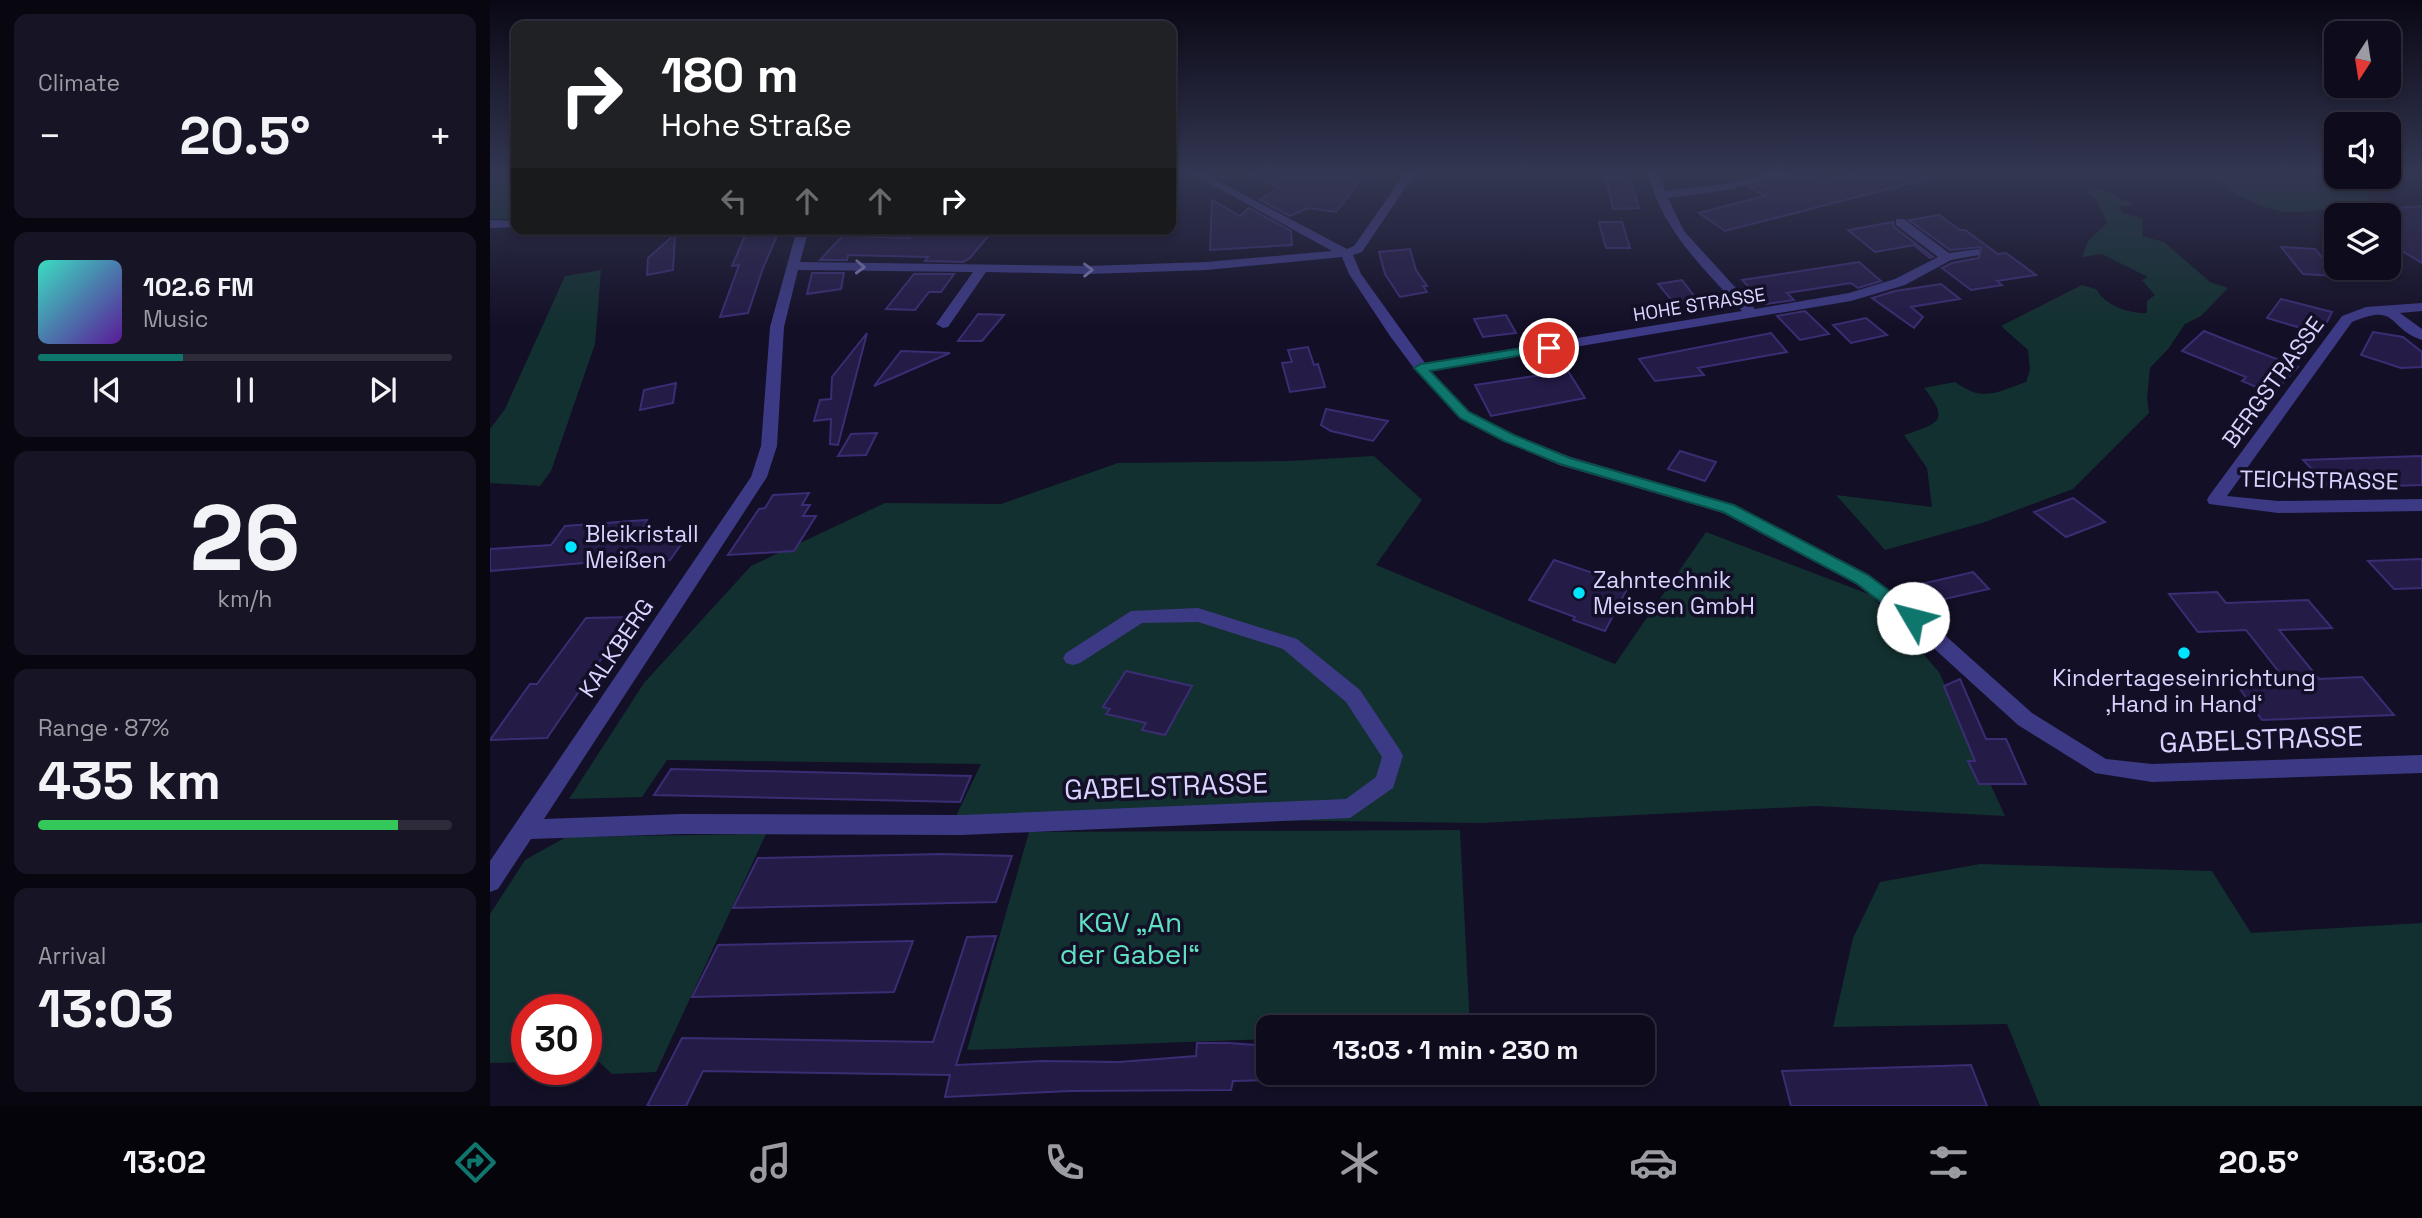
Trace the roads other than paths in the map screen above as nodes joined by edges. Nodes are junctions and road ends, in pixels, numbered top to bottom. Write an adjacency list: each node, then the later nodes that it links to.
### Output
1 (1292, 225): 7 (street)
2 (1373, 225): 6 (street)
3 (1675, 225): 15 (street)
4 (1904, 225): 10 (street)
5 (801, 235): 11 (street, KALKBERG)
6 (1366, 235): 7 (street); 9 (street)
7 (1322, 241): 9 (street)
8 (1975, 252): 10 (street, HOHE STRASSE)
9 (1346, 253): 12 (street, one-way to 9); 18 (street)
10 (1947, 257): 15 (street, HOHE STRASSE)
11 (792, 266): 12 (street, one-way to 12); 23 (street, KALKBERG)
12 (982, 269): 16 (street)
13 (2422, 307): 14 (street, BERGSTRASSE)
14 (2386, 308): 17 (street); 19 (street, BERGSTRASSE)
15 (1753, 315): 18 (street, HOHE STRASSE)
16 (943, 324)
17 (2422, 336)
18 (1421, 368): 22 (street, GABELSTRASSE)
19 (2215, 500): 20 (street, TEICHSTRASSE)
20 (2422, 505)
21 (1073, 657): 23 (street, GABELSTRASSE)
22 (2422, 764)
23 (526, 829): 24 (street, KALKBERG)
24 (490, 881)

